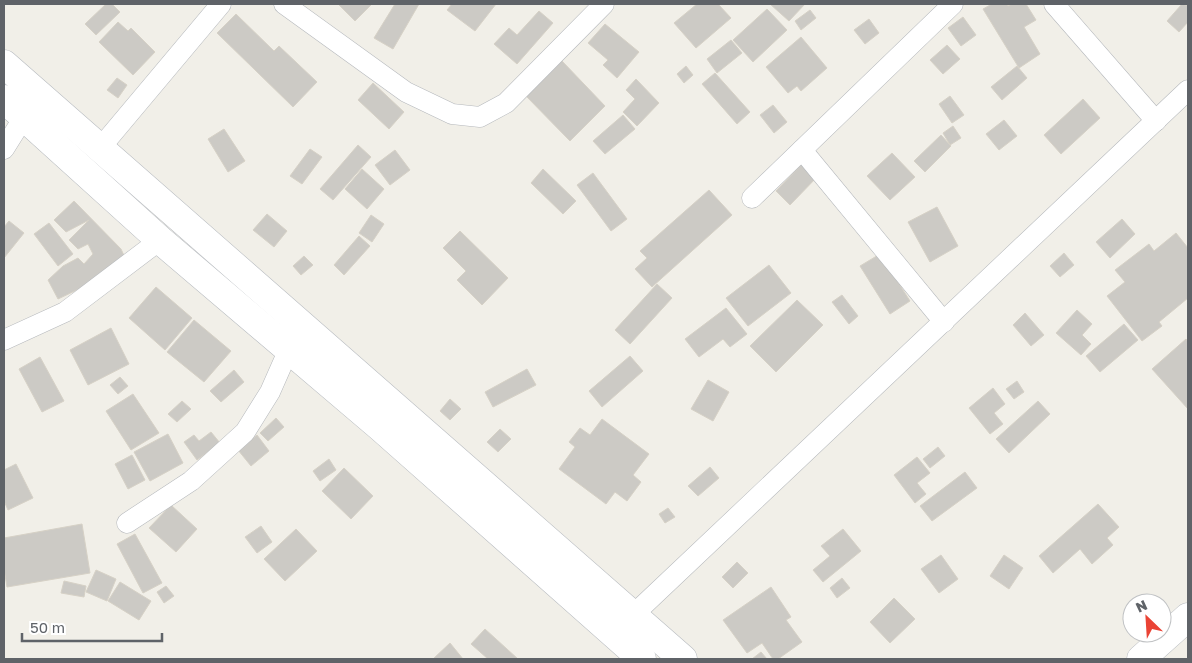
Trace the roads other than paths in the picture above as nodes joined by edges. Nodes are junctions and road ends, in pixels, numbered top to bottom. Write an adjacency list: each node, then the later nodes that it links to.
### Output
1 (221, 4): 11 (street)
2 (284, 4): 3 (street)
3 (604, 4)
4 (953, 4): 13 (street)
5 (1054, 4): 10 (street)
6 (4, 64): 11 (street)
7 (1188, 90): 10 (street)
8 (4, 99): 9 (street)
9 (24, 117): 12 (street); 15 (street)
10 (1156, 121): 16 (street)
11 (100, 147): 20 (street)
12 (4, 149)
13 (802, 150): 14 (street); 16 (street)
14 (752, 198)
15 (160, 240): 17 (street); 18 (street)
16 (944, 322): 20 (street)
17 (4, 340)
18 (289, 350): 19 (street); 22 (street)
19 (127, 523)
20 (632, 616): 23 (street)
21 (1188, 617): 24 (street)
22 (642, 659)
23 (683, 659)
24 (1141, 659)

